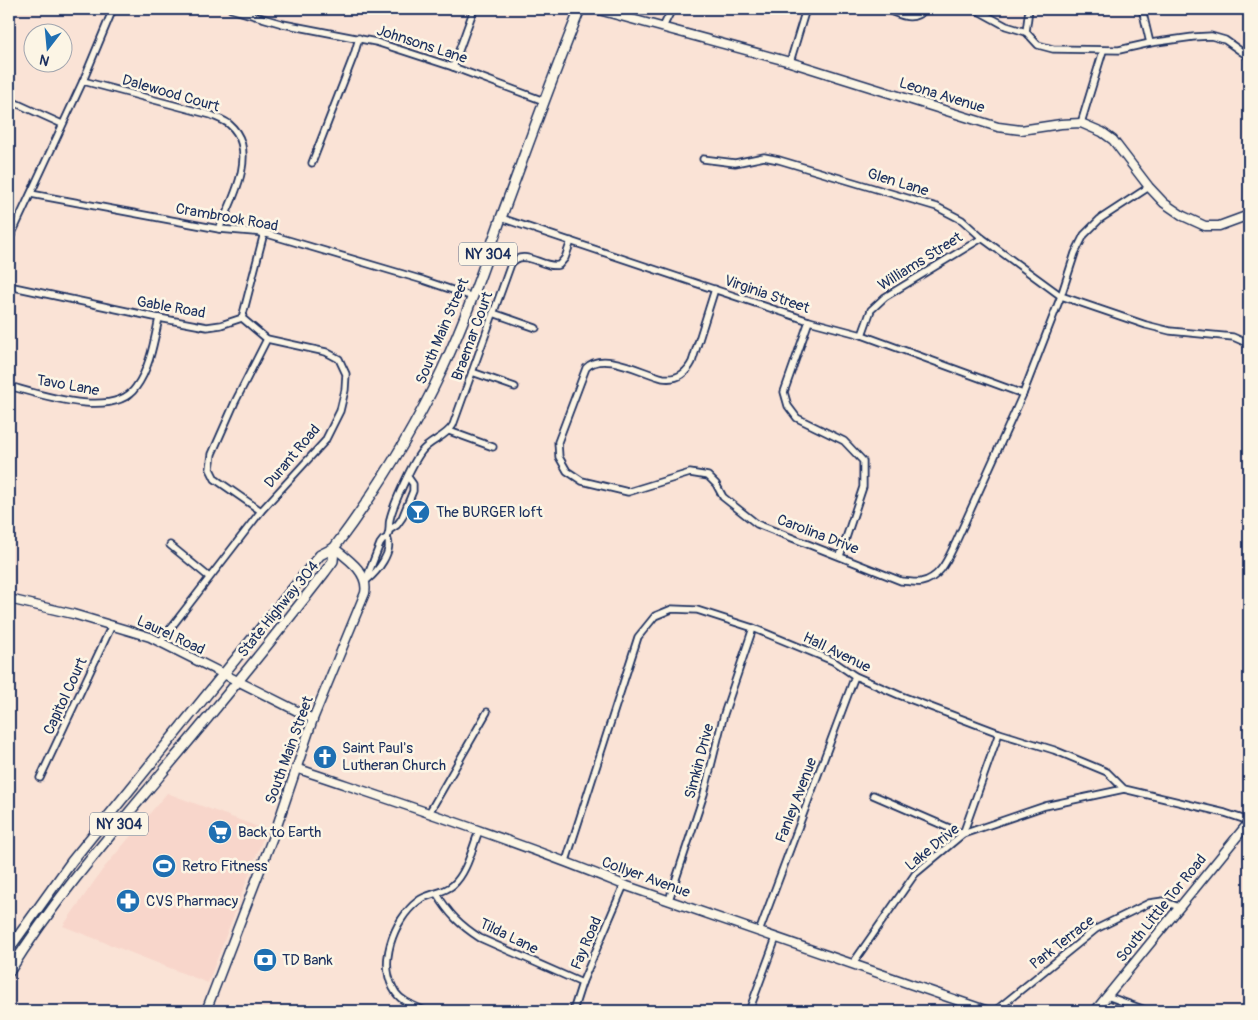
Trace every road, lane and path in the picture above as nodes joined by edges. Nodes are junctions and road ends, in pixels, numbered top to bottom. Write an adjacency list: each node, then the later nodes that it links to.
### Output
1 (113, 9): 22 (street)
2 (231, 9): 13 (street, Johnsons Lane)
3 (474, 9): 21 (street)
4 (580, 9): 24 (main road, South Main Street / NY 304)
5 (595, 9): 14 (street, Leona Avenue)
6 (672, 9): 14 (street)
7 (806, 9): 20 (street)
8 (885, 9): 9 (street)
9 (926, 9)
10 (975, 9): 15 (street)
11 (1029, 9): 15 (street)
12 (1142, 9): 17 (street)
13 (252, 12): 16 (street, Johnsons Lane)
14 (663, 27): 20 (street, Leona Avenue)
15 (1026, 32): 18 (street)
16 (359, 38): 21 (street, Johnsons Lane); 28 (street)
17 (1150, 43): 18 (street); 19 (street)
18 (1102, 51): 25 (street)
19 (1249, 57)
20 (790, 62): 25 (street, Leona Avenue)
21 (454, 66): 24 (street, Johnsons Lane)
22 (83, 81): 26 (street); 33 (street, Dalewood Court)
23 (9, 100): 26 (street)
24 (544, 101): 32 (main road, South Main Street / NY 304)
25 (1081, 123): 29 (street, Leona Avenue)
26 (62, 124): 30 (street)
27 (703, 159): 35 (street, Glen Lane)
28 (312, 163)
29 (1149, 187): 31 (street, Leona Avenue); 40 (street, Carolina Drive)
30 (31, 194): 33 (street, Crambrook Road); 36 (street)
31 (1249, 215)
32 (501, 218): 37 (street, Virginia Street); 41 (main road, South Main Street / NY 304)
33 (219, 229): 34 (street, Crambrook Road)
34 (264, 234): 41 (street, Crambrook Road); 44 (street)
35 (982, 238): 40 (street, Glen Lane); 47 (street, Williams Street)
36 (9, 240)
37 (571, 241): 39 (street, Virginia Street); 42 (street, Braemar Court)
38 (9, 286): 43 (street, Gable Road)
39 (715, 289): 45 (street, Virginia Street); 61 (street, Carolina Drive)
40 (1061, 296): 49 (street); 53 (street, Carolina Drive)
41 (473, 297): 60 (main road, South Main Street / NY 304)
42 (493, 312): 46 (street); 50 (street, Braemar Court)
43 (159, 318): 44 (street, Gable Road); 51 (street, Tavo Lane)
44 (242, 318): 48 (street, Durant Road)
45 (809, 321): 47 (street, Virginia Street); 61 (street)
46 (536, 328)
47 (862, 336): 53 (street, Virginia Street)
48 (268, 339): 57 (street); 57 (street, Durant Road)
49 (1249, 344)
50 (472, 372): 52 (street); 54 (street, Braemar Court)
51 (9, 386)
52 (515, 387)
53 (1023, 394): 61 (street, Carolina Drive)
54 (449, 431): 55 (street); 56 (street)
55 (493, 447)
56 (408, 477): 58 (street, South Main Street); 58 (street, South Main Street)
57 (261, 511): 62 (street, Durant Road)
58 (391, 529): 63 (street, South Main Street)
59 (170, 545): 62 (street)
60 (334, 548): 63 (street); 68 (main road, State Highway 304 / NY 304); 70 (main road, State Highway 304 / NY 304)
61 (840, 556)
62 (209, 577): 67 (street, Durant Road)
63 (365, 582): 72 (street, South Main Street)
64 (9, 599): 65 (street, Laurel Road)
65 (112, 625): 67 (street, Laurel Road); 75 (street, Capitol Court)
66 (753, 628): 69 (street, Hall Avenue); 82 (street, Hall Avenue); 85 (street, Simkin Drive)
67 (160, 642): 68 (street, Laurel Road)
68 (223, 675): 70 (street, Laurel Road); 89 (main road, State Highway 304 / NY 304)
69 (855, 676): 73 (street, Hall Avenue); 87 (street, Fanley Avenue)
70 (237, 682): 72 (street, Laurel Road); 91 (main road, State Highway 304 / NY 304)
71 (487, 712): 78 (street)
72 (313, 719): 74 (street, South Main Street)
73 (999, 734): 76 (street, Hall Avenue); 81 (street)
74 (296, 768): 78 (street, Collyer Avenue); 94 (street, South Main Street)
75 (40, 778)
76 (1124, 788): 79 (street, Hall Avenue); 81 (street, Lake Drive)
77 (873, 795): 81 (street)
78 (430, 814): 80 (street, Collyer Avenue)
79 (1249, 822): 86 (street, South Little Tor Road)
80 (479, 831): 82 (street, Collyer Avenue); 84 (street)
81 (963, 834): 90 (street, Lake Drive)
82 (566, 861): 83 (street, Collyer Avenue)
83 (624, 885): 85 (street, Collyer Avenue); 92 (street, Fay Road)
84 (437, 894): 92 (street, Tilda Lane); 95 (street)
85 (669, 900): 87 (street, Collyer Avenue)
86 (1179, 907): 93 (street, South Little Tor Road); 99 (street, Park Terrace)
87 (759, 932): 88 (street, Collyer Avenue)
88 (776, 938): 90 (street, Collyer Avenue); 97 (street)
89 (9, 949)
90 (853, 963): 98 (street, Collyer Avenue)
91 (9, 972)
92 (582, 983): 96 (street, Fay Road)
93 (1107, 996): 100 (street, South Little Tor Road); 101 (street)
94 (206, 1011)
95 (425, 1011)
96 (573, 1011)
97 (749, 1011)
98 (988, 1011)
99 (995, 1011)
100 (1095, 1011)
101 (1148, 1011)

